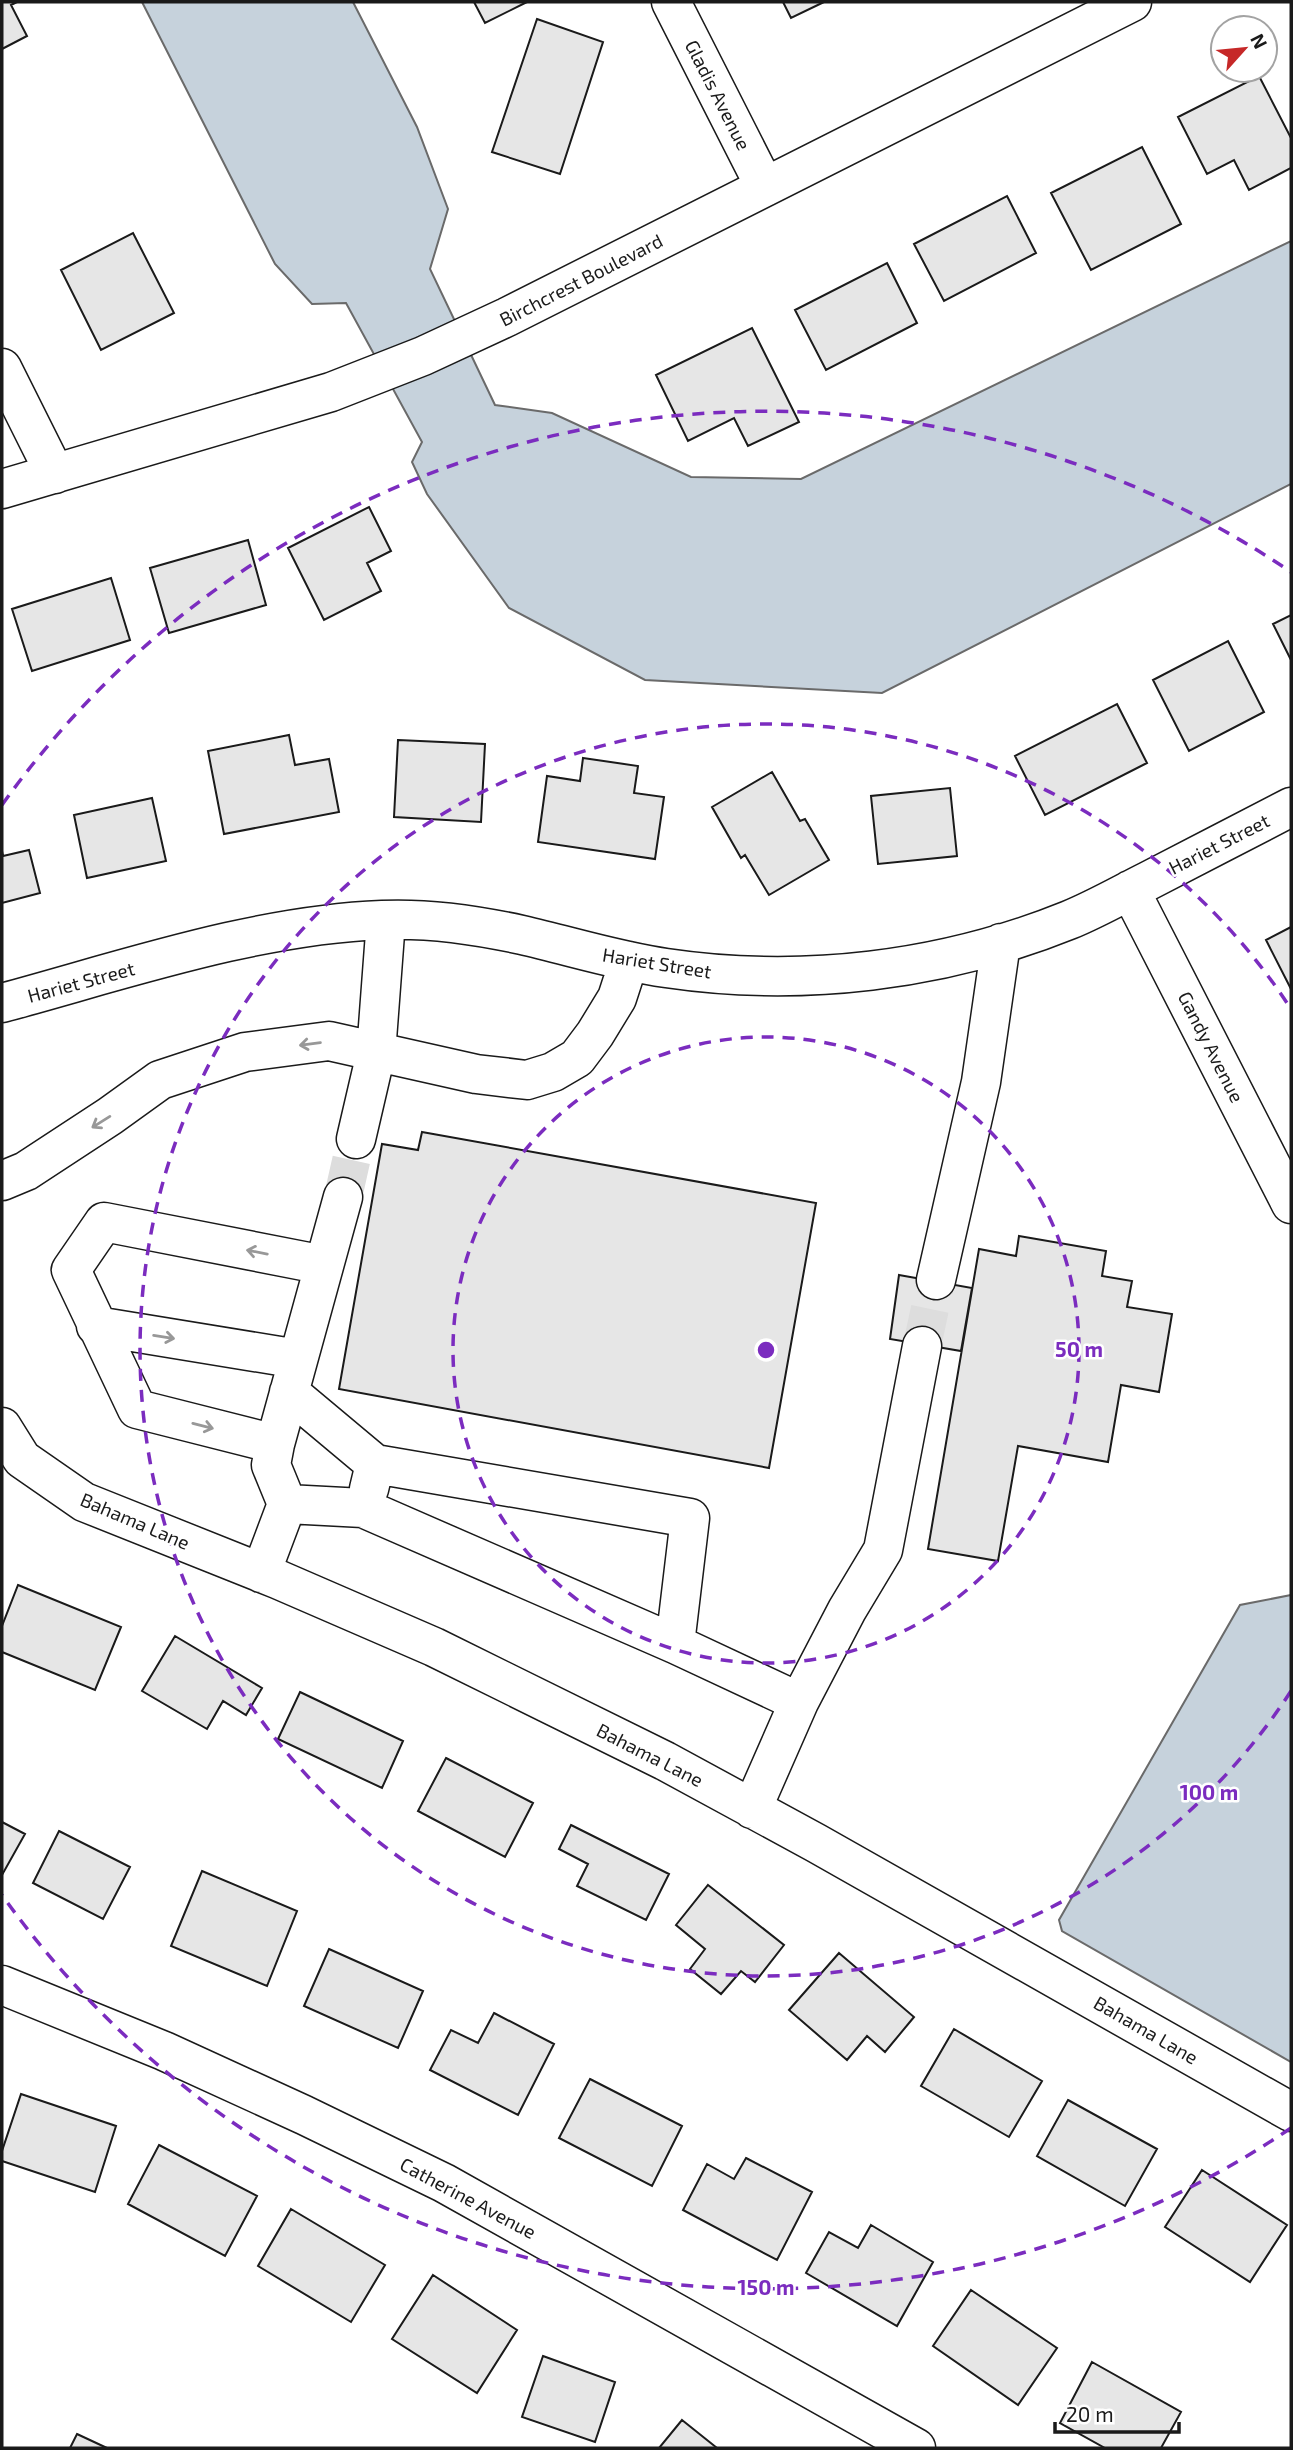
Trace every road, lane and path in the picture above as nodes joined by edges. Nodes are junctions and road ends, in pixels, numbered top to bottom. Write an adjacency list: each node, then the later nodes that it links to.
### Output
1 (671, 2): 3 (street, Gladis Avenue)
2 (1132, 2): 3 (street, Birchcrest Boulevard)
3 (765, 187): 5 (street, Birchcrest Boulevard)
4 (2, 368): 5 (street)
5 (55, 474): 6 (street, Birchcrest Boulevard)
6 (2, 489)
7 (1291, 807): 8 (street, Hariet Street)
8 (1130, 890): 10 (street, Hariet Street); 17 (street, Gandy Avenue)
9 (386, 920): 11 (street, Hariet Street); 12 (street, Hariet Street); 13 (street)
10 (1000, 943): 11 (street, Hariet Street); 19 (street)
11 (629, 961): 13 (street)
12 (2, 1003)
13 (376, 1053): 14 (street); 15 (street, one-way to 15)
14 (356, 1139)
15 (2, 1181)
16 (342, 1197): 18 (street)
17 (1291, 1204)
18 (324, 1265): 20 (street, one-way to 20); 22 (street)
19 (936, 1280)
20 (96, 1326): 22 (street, one-way to 22); 24 (street, one-way to 24)
21 (922, 1346): 30 (street)
22 (293, 1376): 24 (street); 25 (street)
23 (2, 1427): 28 (street, Bahama Lane)
24 (275, 1444): 26 (street)
25 (375, 1464): 27 (street); 29 (street)
26 (287, 1504): 27 (street); 28 (street)
27 (363, 1508): 29 (street)
28 (261, 1573): 31 (street, Bahama Lane)
29 (675, 1644): 30 (street)
30 (799, 1702): 31 (street)
31 (752, 1809): 33 (street, Bahama Lane)
32 (2, 1985): 34 (street, Catherine Avenue)
33 (1291, 2112)
34 (916, 2448)

